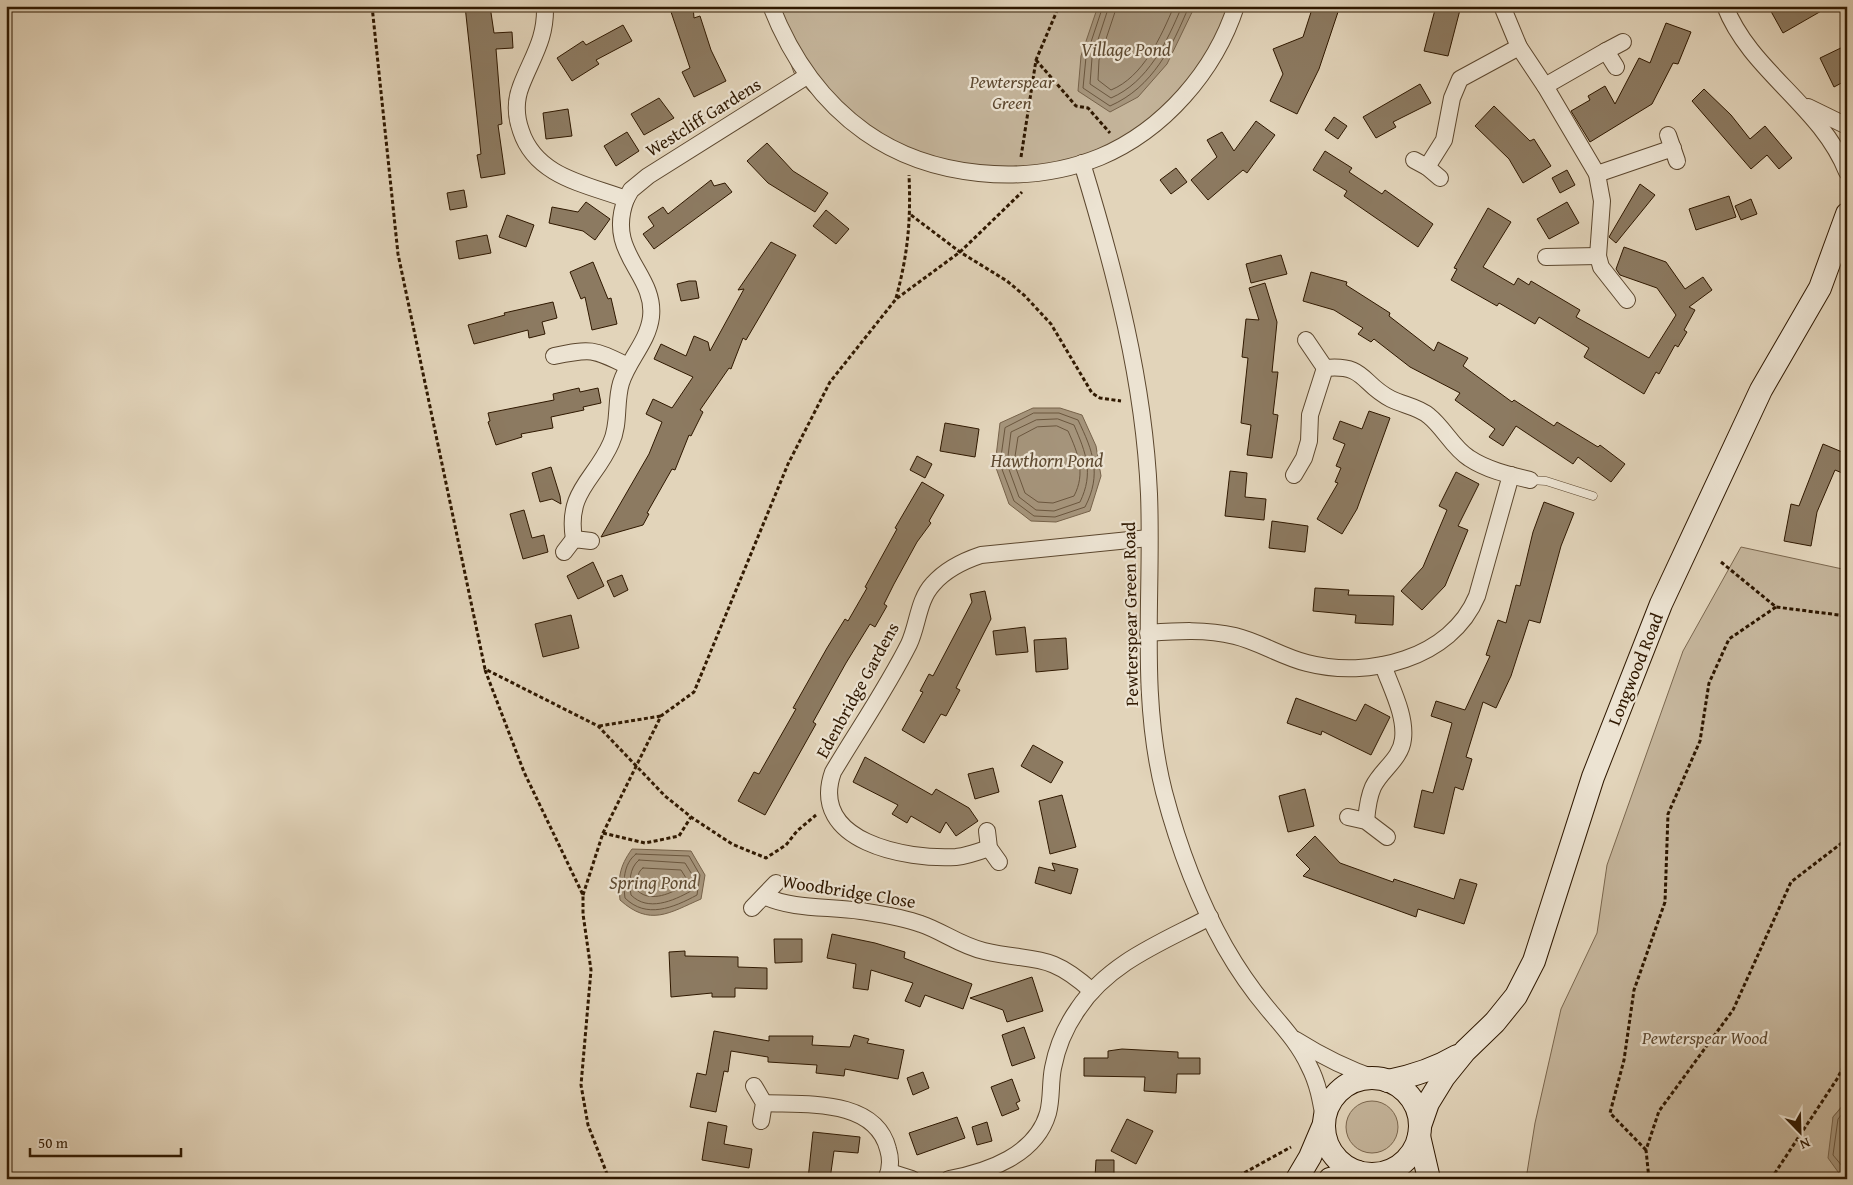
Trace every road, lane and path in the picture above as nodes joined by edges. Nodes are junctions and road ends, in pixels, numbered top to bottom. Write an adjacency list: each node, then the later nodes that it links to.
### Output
1 (372, 6): 52 (path)
2 (545, 6): 26 (street)
3 (771, 6): 13 (street)
4 (1059, 6): 11 (path)
5 (1236, 6): 20 (street)
6 (1502, 6): 9 (street)
7 (1725, 6): 15 (street)
8 (1623, 42): 10 (street)
9 (1519, 46): 14 (street); 24 (street)
10 (1606, 51): 12 (street); 14 (street)
11 (1036, 60): 17 (path); 19 (path)
12 (1616, 67)
13 (807, 76): 20 (street); 26 (street, Westcliff Gardens)
14 (1546, 86): 22 (street)
15 (1802, 103): 16 (street); 21 (street)
16 (1847, 126)
17 (1111, 134)
18 (1673, 148): 22 (street)
19 (1021, 158)
20 (1082, 163): 40 (street, Pewterspear Green Road)
21 (1847, 172)
22 (1597, 174): 30 (street)
23 (909, 175): 28 (path)
24 (1440, 178)
25 (1022, 192): 29 (path)
26 (626, 199): 38 (street, Westcliff Gardens)
27 (1847, 214): 33 (street, Longwood Road)
28 (911, 216): 29 (path); 34 (path)
29 (960, 252): 34 (path); 40 (path)
30 (1598, 256): 31 (street); 35 (street)
31 (1546, 257)
32 (1847, 261): 33 (street, Longwood Road)
33 (1820, 288): 73 (street, Longwood Road)
34 (896, 299): 53 (path)
35 (1627, 300)
36 (1306, 340): 39 (street)
37 (554, 356): 38 (street)
38 (628, 366): 46 (street, Westcliff Gardens)
39 (1325, 368): 41 (street); 42 (street)
40 (1140, 404): 45 (street, Pewterspear Green Road)
41 (1510, 475): 43 (street); 51 (street)
42 (1292, 476)
43 (1530, 480): 44 (lane)
44 (1593, 496)
45 (1149, 538): 50 (street, Pewterspear Green Road); 56 (street, Edenbridge Gardens)
46 (590, 541)
47 (1721, 562): 48 (path)
48 (1776, 607): 49 (path); 82 (path)
49 (1847, 616)
50 (1148, 632): 51 (street); 70 (street, Pewterspear Green Road)
51 (1383, 665): 59 (street)
52 (485, 669): 54 (path); 67 (path)
53 (661, 716): 54 (path); 55 (path)
54 (598, 726): 55 (path)
55 (636, 765): 57 (path); 61 (path)
56 (831, 805): 57 (path); 64 (street, Edenbridge Gardens)
57 (691, 817): 61 (path)
58 (1348, 817): 59 (street)
59 (1366, 821): 62 (street)
60 (987, 831): 64 (street)
61 (603, 833): 67 (path)
62 (1387, 837)
63 (1847, 839): 82 (path)
64 (989, 848): 65 (street)
65 (999, 862)
66 (776, 883): 68 (street, Woodbridge Close)
67 (583, 895): 85 (path)
68 (764, 896): 69 (street, Woodbridge Close); 71 (street, Woodbridge Close)
69 (752, 908)
70 (1210, 917): 71 (street); 72 (street, Pewterspear Green Road)
71 (1092, 991): 87 (street)
72 (1292, 1037): 75 (street, Pewterspear Green Road); 79 (street, Pewterspear Green Road)
73 (1465, 1052): 75 (street, Longwood Road); 80 (street, Longwood Road)
74 (1847, 1060): 93 (path)
75 (1382, 1080): 79 (street); 80 (street)
76 (754, 1086): 77 (street)
77 (764, 1104): 78 (street); 83 (street)
78 (761, 1121)
79 (1324, 1121): 84 (street); 89 (street)
80 (1419, 1131): 84 (street); 91 (street)
81 (1291, 1147): 88 (path)
82 (1646, 1150): 92 (path)
83 (888, 1175): 86 (street)
84 (1369, 1175): 90 (street)
85 (609, 1179)
86 (912, 1179)
87 (949, 1179)
88 (1232, 1179)
89 (1297, 1179)
90 (1330, 1179)
91 (1430, 1179)
92 (1649, 1179)
93 (1771, 1179)

